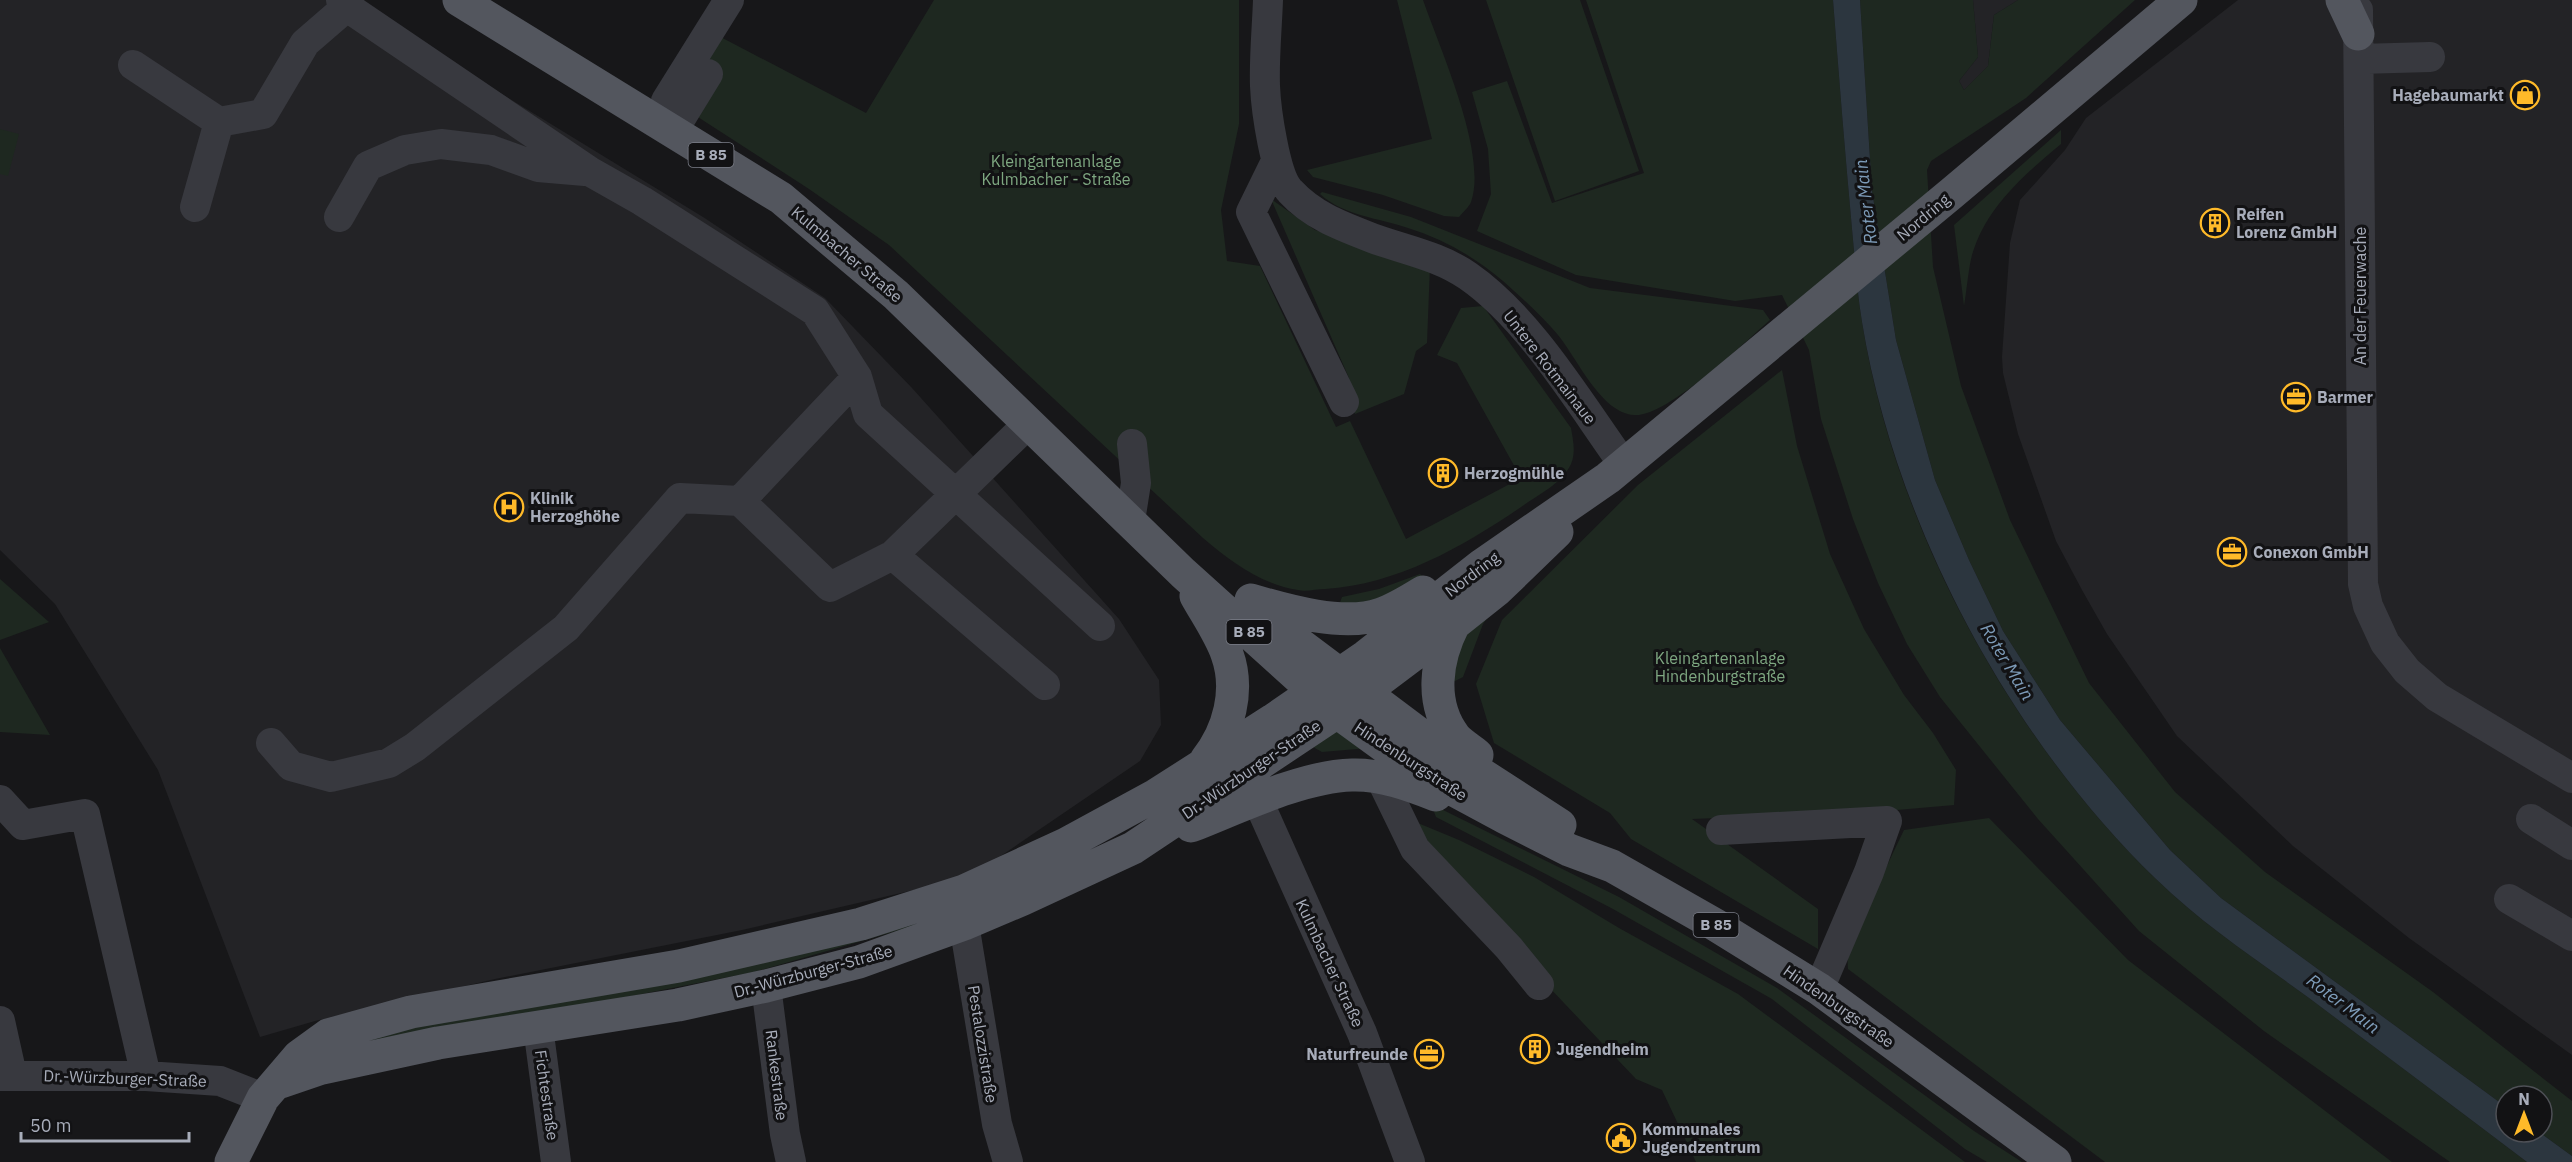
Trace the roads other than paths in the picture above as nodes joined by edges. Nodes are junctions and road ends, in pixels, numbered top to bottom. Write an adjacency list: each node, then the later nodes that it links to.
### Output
1 (459, 0): 12 (main road, Kulmbacher Straße / B 85)
2 (729, 0): 12 (street)
3 (1268, 0): 14 (street, Untere Rotmainaue)
4 (2181, 0): 22 (main road, Nordring)
5 (2342, 0): 8 (main road)
6 (2357, 0): 8 (street, An der Feuerwache)
7 (345, 3): 13 (street); 15 (street)
8 (2359, 46): 9 (street); 37 (street, An der Feuerwache)
9 (2430, 57)
10 (133, 65): 13 (street)
11 (708, 74): 12 (street)
12 (669, 116): 20 (main road, Kulmbacher Straße / B 85)
13 (219, 122): 16 (street)
14 (1276, 161): 19 (street); 22 (street, Untere Rotmainaue)
15 (589, 171): 17 (street); 18 (street)
16 (195, 207)
17 (339, 217)
18 (857, 377): 23 (street); 24 (street)
19 (1344, 402)
20 (1029, 423): 23 (street); 25 (main road, Kulmbacher Straße / B 85)
21 (1132, 444): 25 (street)
22 (1616, 471): 27 (main road, Nordring); 30 (main road, Nordring)
23 (955, 494): 26 (street); 31 (street)
24 (740, 501): 26 (street); 34 (street)
25 (1130, 521): 28 (main road, Kulmbacher Straße / B 85)
26 (893, 555): 32 (street)
27 (1482, 566): 29 (main road); 33 (main road, Nordring)
28 (1183, 573): 29 (main road, Kulmbacher Straße / B 85); 33 (main road, Kulmbacher Straße / B 85); 35 (main road)
29 (1230, 593): 33 (main road, Kulmbacher Straße / B 85)
30 (1454, 624): 33 (main road, Nordring); 40 (main road)
31 (1100, 626)
32 (1045, 685)
33 (1338, 693): 35 (main road, Dr.-Würzburger-Straße); 40 (main road, Hindenburgstraße / B 85); 44 (main road, Dr.-Würzburger-Straße)
34 (271, 743)
35 (1203, 764): 55 (main road, Dr.-Würzburger-Straße)
36 (1380, 777): 39 (main road); 40 (main road); 48 (street)
37 (2572, 778)
38 (0, 800): 54 (street)
39 (1257, 801): 44 (main road); 60 (street, Kulmbacher Straße)
40 (1510, 807): 50 (main road, Hindenburgstraße / B 85)
41 (2531, 819): 43 (street)
42 (1721, 830): 50 (street)
43 (2572, 845)
44 (1133, 848): 46 (main road, Dr.-Würzburger-Straße)
45 (2509, 899): 47 (street)
46 (964, 924): 49 (main road, Dr.-Würzburger-Straße); 59 (street, Pestalozzistraße)
47 (2572, 936)
48 (1539, 985)
49 (766, 987): 52 (main road, Dr.-Würzburger-Straße); 58 (street, Rankestraße)
50 (1818, 989): 61 (main road, Hindenburgstraße / B 85)
51 (0, 1021): 53 (street)
52 (538, 1027): 55 (main road, Dr.-Würzburger-Straße); 57 (street, Fichtestraße)
53 (6, 1076): 54 (street, Dr.-Würzburger-Straße)
54 (146, 1076): 55 (street, Dr.-Würzburger-Straße)
55 (269, 1091): 56 (main road)
56 (231, 1162)
57 (556, 1162)
58 (791, 1162)
59 (1008, 1162)
60 (1410, 1162)
61 (2055, 1162)

